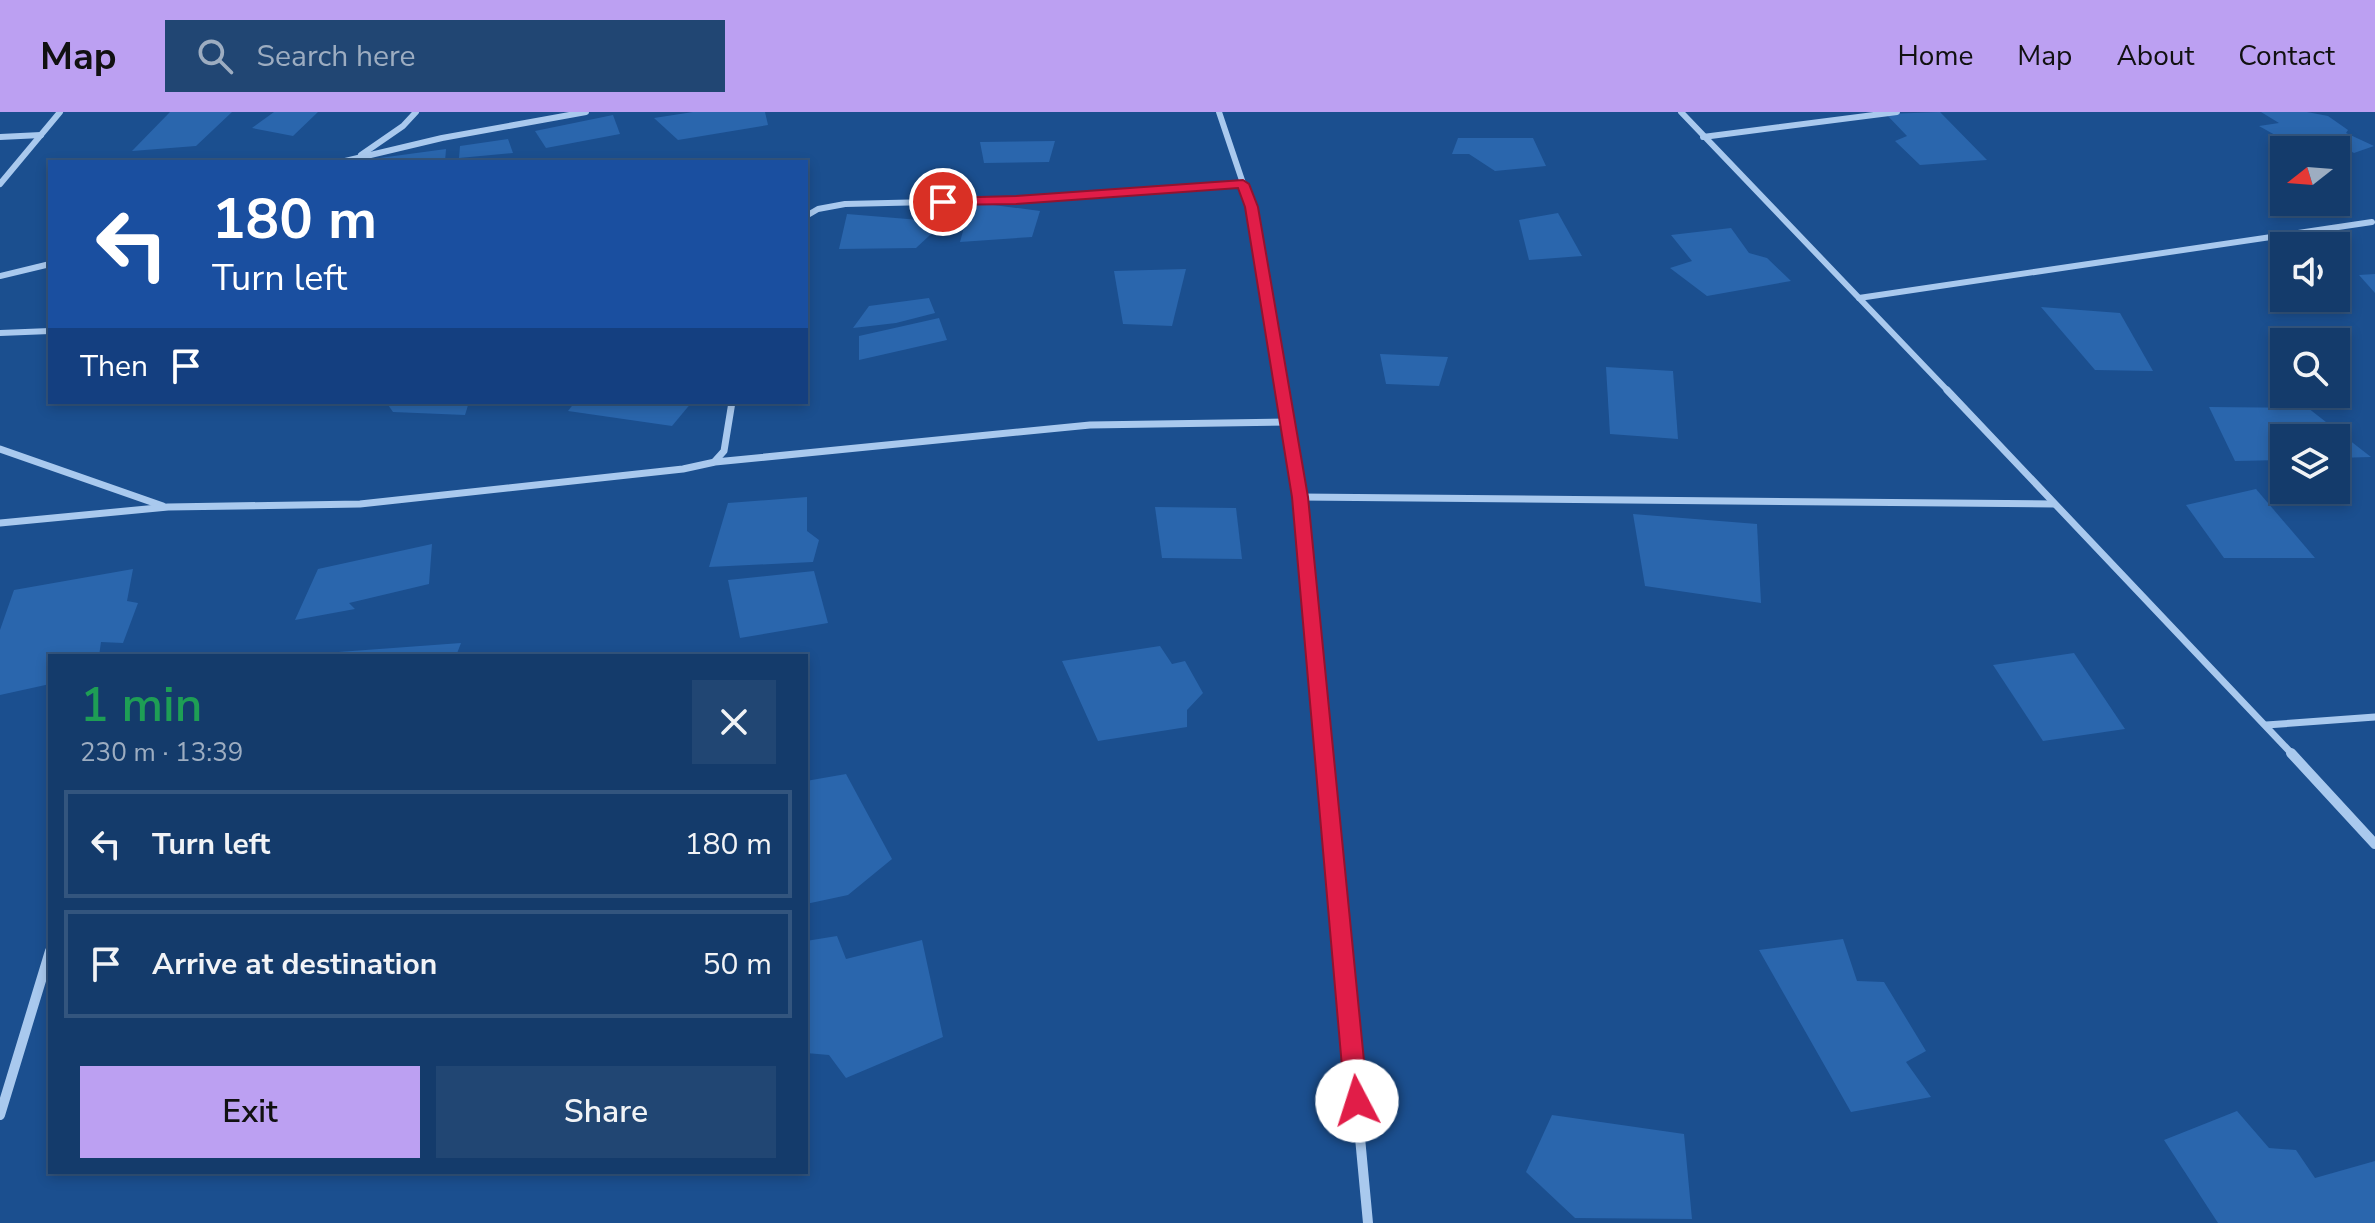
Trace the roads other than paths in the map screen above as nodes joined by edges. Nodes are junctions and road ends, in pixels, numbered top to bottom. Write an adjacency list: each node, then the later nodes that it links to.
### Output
1 (60, 112): 7 (street)
2 (416, 112): 10 (street)
3 (586, 112): 10 (street)
4 (1219, 112): 13 (street)
5 (1681, 112): 9 (street)
6 (1897, 112): 9 (street)
7 (41, 135): 8 (street); 12 (street)
8 (0, 137)
9 (1703, 137): 18 (street)
10 (357, 157): 11 (street)
11 (347, 160)
12 (0, 184)
13 (1243, 184): 14 (street); 22 (street)
14 (808, 215)
15 (2372, 222): 18 (street)
16 (48, 264): 17 (street)
17 (0, 276)
18 (1859, 298): 26 (street)
19 (48, 331): 20 (street)
20 (0, 333)
21 (732, 404): 24 (street)
22 (1288, 422): 24 (street); 25 (street)
23 (0, 449): 27 (street)
24 (715, 462): 27 (street)
25 (1300, 497): 26 (street); 34 (street)
26 (2054, 504): 30 (street)
27 (168, 507): 28 (street)
28 (0, 523)
29 (2375, 717): 30 (street)
30 (2266, 725): 31 (street)
31 (2375, 844)
32 (48, 958): 33 (street)
33 (0, 1115)
34 (1368, 1223)

